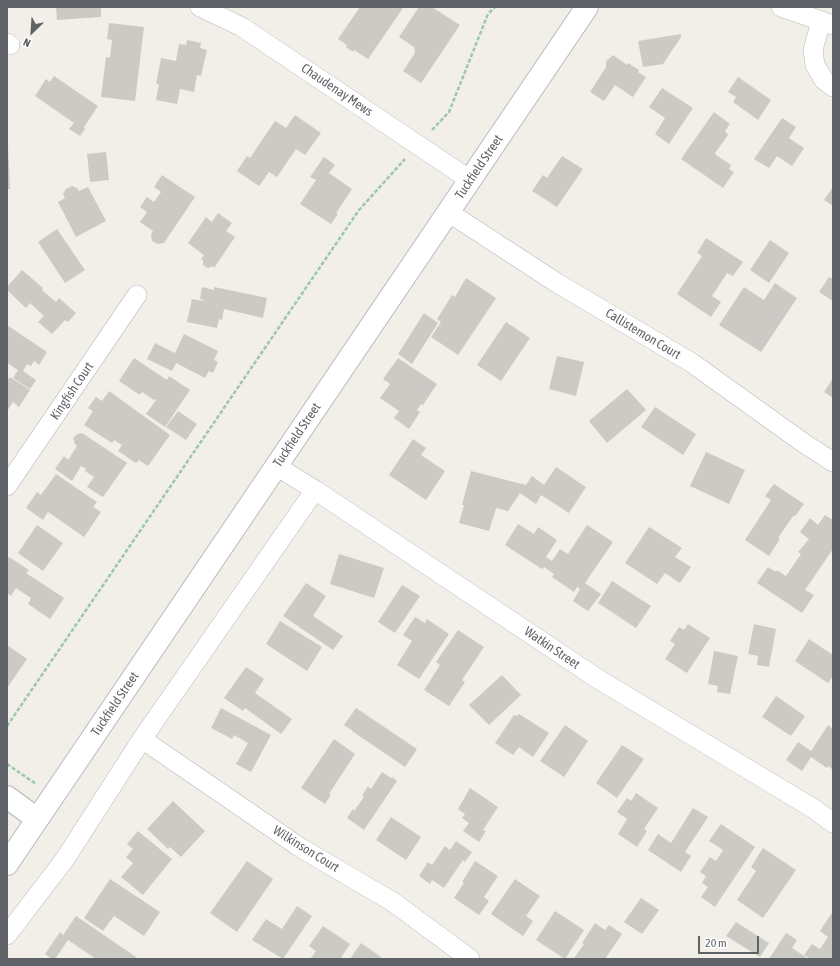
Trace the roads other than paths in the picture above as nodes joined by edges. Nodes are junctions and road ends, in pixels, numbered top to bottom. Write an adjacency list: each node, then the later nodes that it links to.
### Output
1 (200, 7): 6 (street, Chaudenay Mews)
2 (587, 7): 6 (main road, Tuckfield Street)
3 (781, 7): 4 (street)
4 (827, 23): 5 (street)
5 (833, 88)
6 (470, 180): 7 (main road, Tuckfield Street)
7 (448, 212): 9 (street, Callistemon Court); 10 (main road, Tuckfield Street)
8 (137, 295): 11 (street, Kingfish Court)
9 (833, 462)
10 (276, 466): 12 (street, Watkin Street); 15 (main road, Tuckfield Street)
11 (7, 486)
12 (315, 490): 13 (street); 16 (street, Watkin Street)
13 (142, 739): 18 (street); 19 (street, Wilkinson Court)
14 (7, 797): 15 (main road)
15 (37, 819): 17 (main road, Tuckfield Street)
16 (833, 823)
17 (7, 864)
18 (7, 935)
19 (470, 959)

